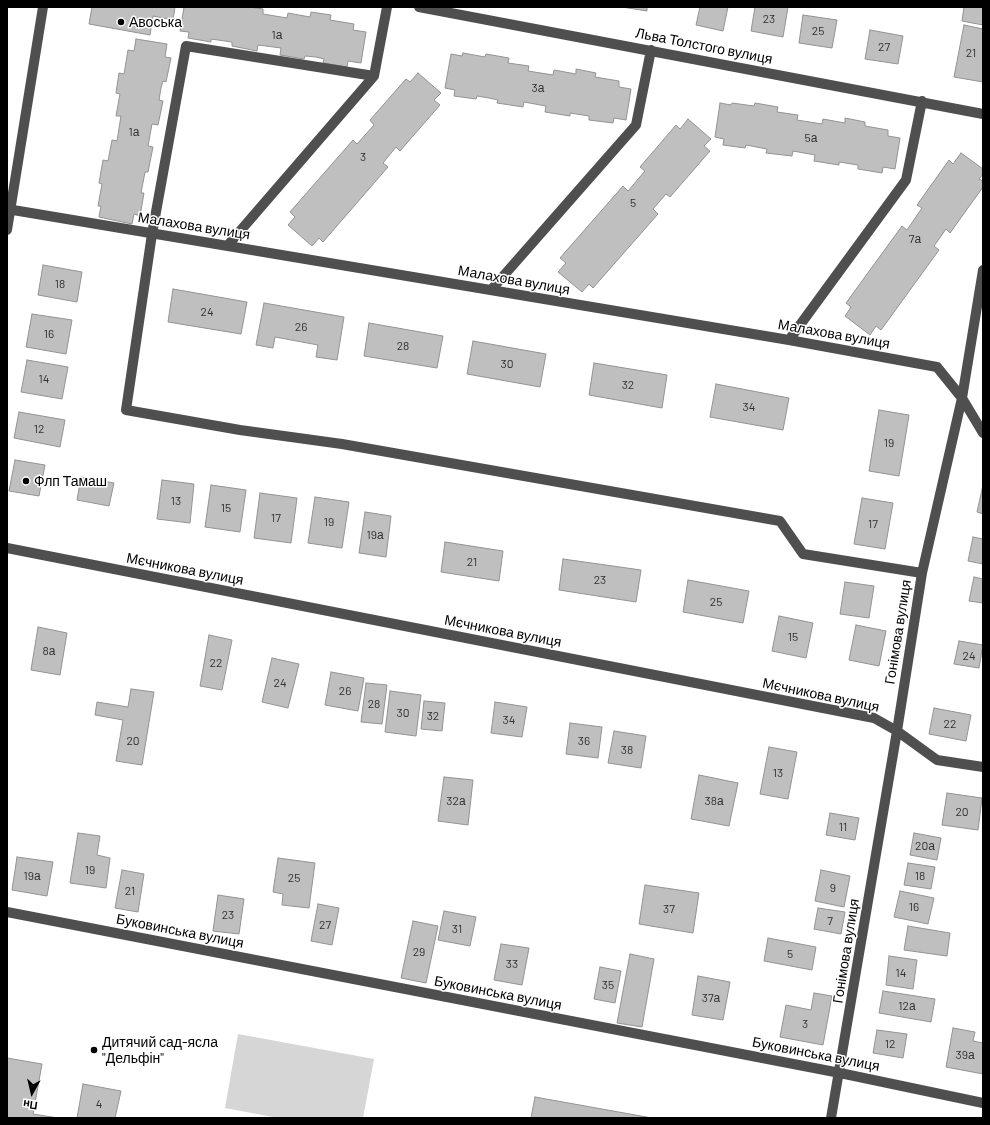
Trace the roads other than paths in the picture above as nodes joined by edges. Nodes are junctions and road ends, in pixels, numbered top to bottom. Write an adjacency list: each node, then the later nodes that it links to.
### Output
1 (43, 7): 8 (street)
2 (387, 7): 5 (street)
3 (419, 7): 4 (street, Льва Толстого вулиця)
4 (651, 50): 6 (street, Льва Толстого вулиця); 13 (street)
5 (374, 76): 10 (street); 11 (street)
6 (922, 101): 7 (street, Льва Толстого вулиця); 14 (street)
7 (983, 114)
8 (9, 209): 9 (street); 10 (street, Малахова вулиця)
9 (7, 230)
10 (152, 234): 11 (street, Малахова вулиця); 18 (street)
11 (228, 245): 13 (street, Малахова вулиця)
12 (983, 270): 15 (street, Гонімова вулиця)
13 (491, 290): 14 (street, Малахова вулиця)
14 (789, 340): 15 (street, Малахова вулиця)
15 (962, 398): 16 (street, Малахова вулиця); 18 (street, Гонімова вулиця)
16 (983, 433)
17 (7, 548): 19 (street, Мєчникова вулиця)
18 (922, 573): 19 (street, Гонімова вулиця)
19 (897, 731): 20 (street, Мєчникова вулиця); 22 (street, Гонімова вулиця)
20 (983, 767)
21 (7, 912): 22 (street, Буковинська вулиця)
22 (840, 1073): 23 (street, Буковинська вулиця); 24 (street, Гонімова вулиця)
23 (983, 1103)
24 (831, 1118)

